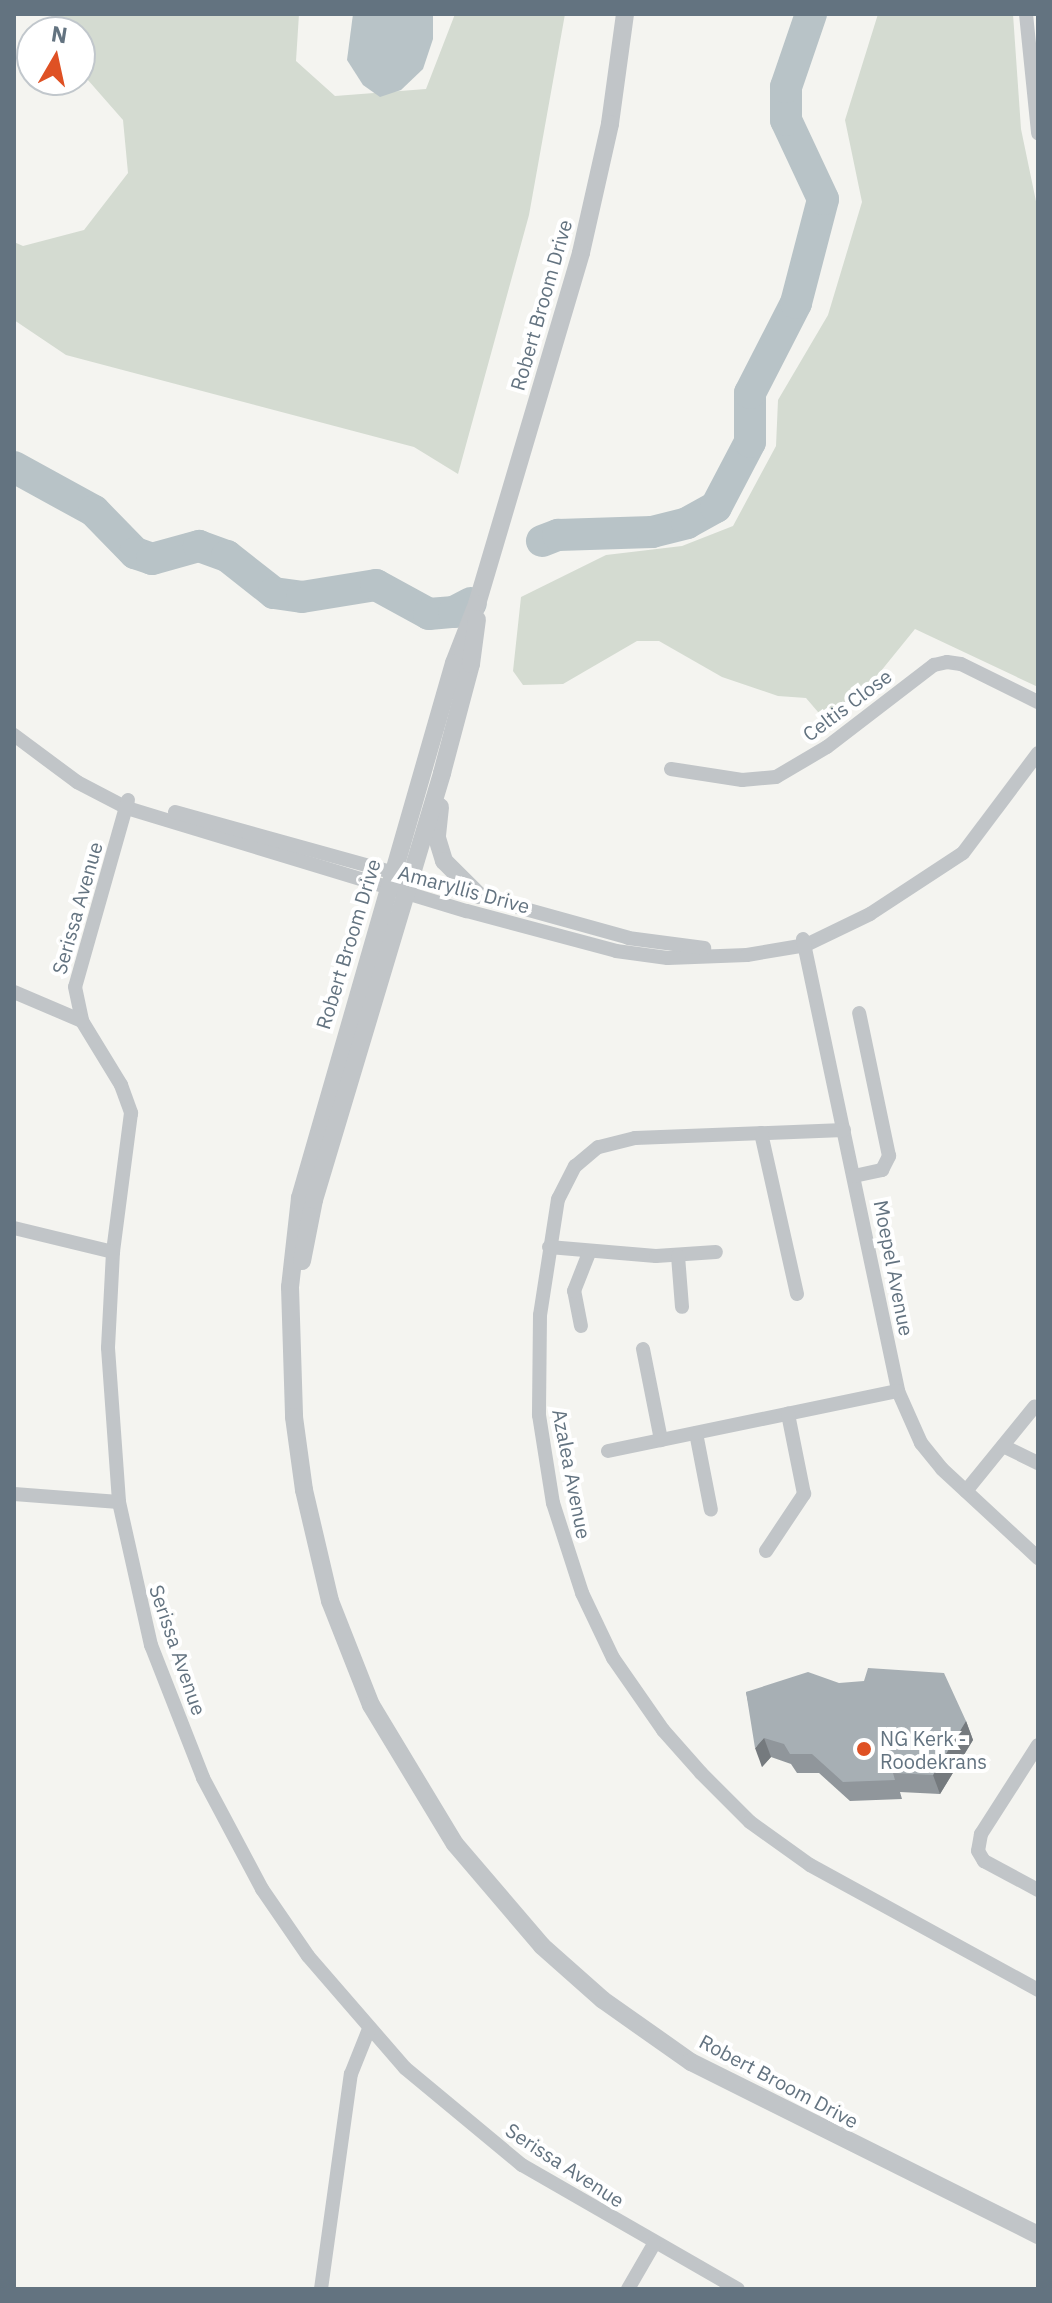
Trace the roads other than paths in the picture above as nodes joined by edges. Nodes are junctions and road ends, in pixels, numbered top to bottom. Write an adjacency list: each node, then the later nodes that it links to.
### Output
1 (625, 14): 4 (street, Robert Broom Drive)
2 (1026, 14): 3 (street)
3 (1038, 133)
4 (477, 604): 9 (street, Robert Broom Drive); 11 (street, Robert Broom Drive)
5 (1038, 702): 8 (street, Celtis Close)
6 (14, 735): 10 (street, Amaryllis Drive)
7 (1038, 753): 13 (street, Amaryllis Drive)
8 (671, 769)
9 (442, 773): 11 (street, Robert Broom Drive); 12 (street)
10 (128, 804): 11 (street, Amaryllis Drive); 16 (street, Serissa Avenue)
11 (399, 882): 12 (street, Amaryllis Drive); 13 (street, Amaryllis Drive); 48 (street, Robert Broom Drive)
12 (478, 895): 13 (street, Amaryllis Drive)
13 (804, 941): 17 (street, Moepel Avenue)
14 (14, 992): 16 (street)
15 (859, 1013): 19 (street)
16 (82, 1021): 22 (street, Serissa Avenue)
17 (844, 1130): 18 (street, Azalea Avenue); 19 (street, Moepel Avenue)
18 (761, 1133): 21 (street, Azalea Avenue); 26 (street)
19 (854, 1176): 30 (street, Moepel Avenue)
20 (14, 1228): 22 (street)
21 (549, 1247): 24 (street); 46 (street, Azalea Avenue)
22 (113, 1252): 40 (street, Serissa Avenue)
23 (716, 1252): 25 (street)
24 (589, 1253): 25 (street); 28 (street)
25 (678, 1256): 27 (street)
26 (797, 1294)
27 (682, 1307)
28 (581, 1326)
29 (643, 1349): 34 (street)
30 (898, 1391): 32 (street); 38 (street, Moepel Avenue)
31 (1035, 1406): 35 (street)
32 (788, 1414): 33 (street); 42 (street)
33 (696, 1433): 34 (street); 41 (street)
34 (661, 1440): 36 (street)
35 (1003, 1446): 37 (street); 38 (street)
36 (608, 1451)
37 (1038, 1463)
38 (966, 1491): 43 (street, Moepel Avenue)
39 (14, 1494): 40 (street)
40 (119, 1502): 47 (street, Serissa Avenue)
41 (711, 1510)
42 (766, 1551)
43 (1038, 1558)
44 (1038, 1745): 45 (street)
45 (1038, 1890)
46 (1038, 1990)
47 (369, 2029): 49 (street, Serissa Avenue); 50 (street)
48 (1038, 2235)
49 (654, 2244): 51 (street); 52 (street, Serissa Avenue)
50 (321, 2289)
51 (628, 2289)
52 (738, 2289)

